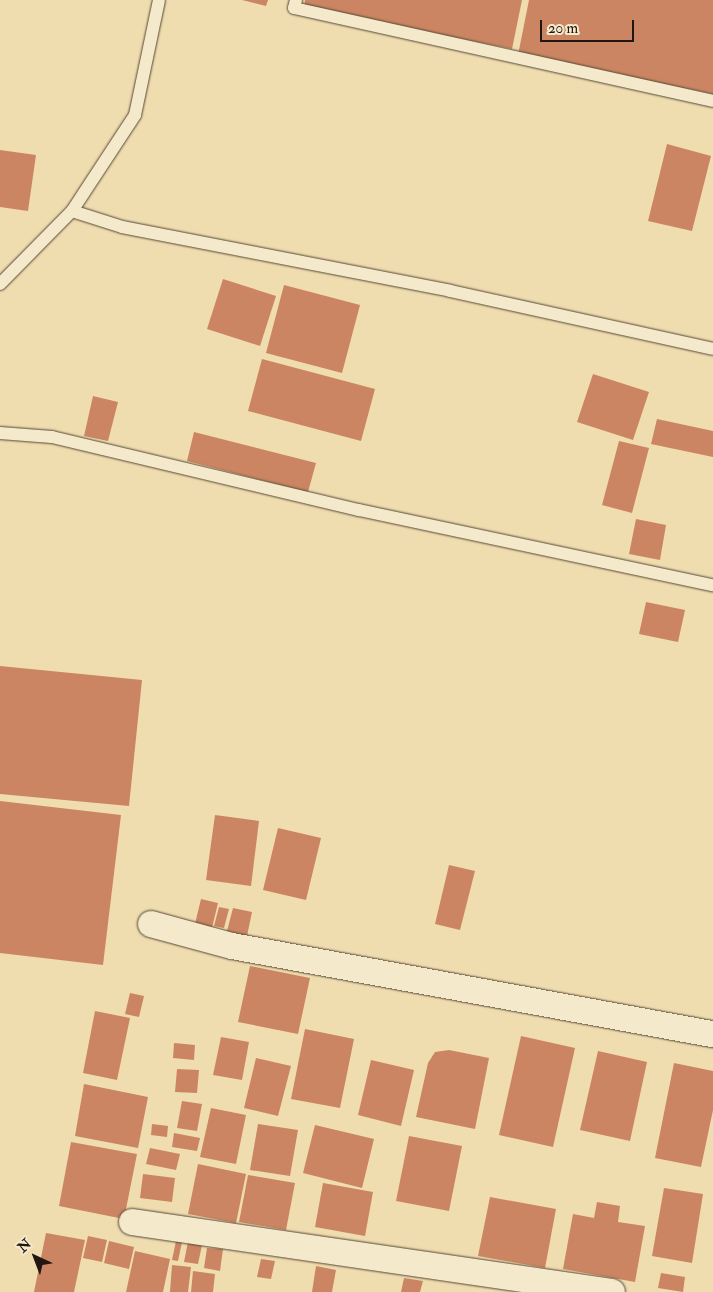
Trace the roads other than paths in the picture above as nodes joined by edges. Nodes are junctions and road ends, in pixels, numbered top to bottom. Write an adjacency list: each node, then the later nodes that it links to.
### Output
1 (159, 0): 4 (lane)
2 (296, 0): 3 (lane)
3 (713, 101)
4 (72, 211): 5 (lane); 6 (lane)
5 (0, 284)
6 (713, 349)
7 (0, 433): 8 (lane)
8 (713, 585)
9 (151, 924): 10 (street)
10 (713, 1034)
11 (132, 1222): 12 (street)
12 (612, 1292)

